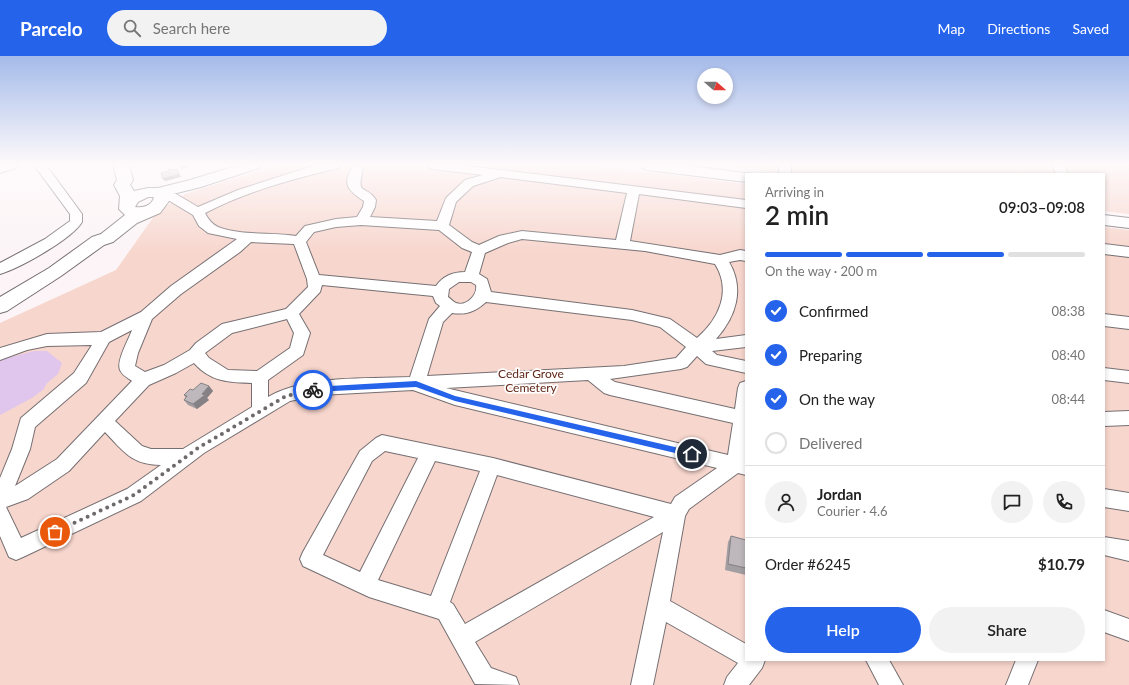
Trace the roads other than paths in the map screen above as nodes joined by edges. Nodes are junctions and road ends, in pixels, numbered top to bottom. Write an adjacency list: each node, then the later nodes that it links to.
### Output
1 (62, 194): 28 (lane)
2 (127, 194): 12 (main road)
3 (150, 194): 10 (main road)
4 (170, 194): 10 (main road)
5 (236, 194): 13 (lane)
6 (362, 194): 15 (lane)
7 (457, 194): 17 (lane)
8 (633, 194): 21 (lane)
9 (669, 194): 11 (lane)
10 (157, 200): 12 (main road); 13 (lane); 19 (main road)
11 (745, 204)
12 (127, 205): 19 (main road)
13 (198, 212): 18 (lane)
14 (1105, 220): 16 (main road)
15 (361, 221): 17 (lane); 20 (lane)
16 (1129, 223)
17 (442, 226): 23 (lane)
18 (248, 238): 20 (lane); 36 (lane)
19 (98, 241): 33 (main road)
20 (299, 241): 30 (lane)
21 (622, 245): 23 (lane); 26 (lane)
22 (1105, 249): 24 (lane)
23 (479, 250): 29 (lane)
24 (1125, 252): 27 (lane)
25 (745, 256): 26 (lane)
26 (720, 260): 41 (lane)
27 (1129, 265)
28 (0, 269)
29 (471, 277): 31 (lane); 32 (lane)
30 (314, 279): 31 (lane); 35 (lane)
31 (440, 292): 34 (lane)
32 (483, 296): 34 (lane); 41 (lane)
33 (0, 306)
34 (450, 306): 50 (lane)
35 (291, 314): 43 (lane); 47 (lane)
36 (146, 316): 39 (lane); 49 (lane)
37 (1105, 320): 38 (lane)
38 (1129, 323)
39 (104, 338): 42 (lane); 63 (lane)
40 (745, 341): 41 (lane)
41 (697, 347): 44 (lane); 45 (lane)
42 (0, 354)
43 (196, 354): 47 (lane); 49 (lane)
44 (745, 368)
45 (591, 374): 50 (lane); 54 (lane)
46 (1105, 374): 48 (lane)
47 (260, 377): 52 (lane)
48 (1129, 377)
49 (143, 380): 56 (lane)
50 (416, 384): 52 (lane); 60 (lane)
51 (745, 404): 54 (lane)
52 (260, 411): 58 (lane)
53 (1129, 418): 55 (lane)
54 (744, 419): 60 (lane)
55 (1105, 419)
56 (104, 421): 58 (lane); 63 (lane)
57 (430, 452): 59 (lane); 67 (lane); 67 (lane)
58 (187, 457): 63 (lane)
59 (491, 466): 64 (lane); 69 (lane)
60 (741, 466): 64 (lane)
61 (1105, 498): 62 (lane)
62 (1129, 502)
63 (0, 505)
64 (676, 514): 68 (lane); 72 (lane)
65 (1105, 546): 66 (lane)
66 (1129, 551)
67 (366, 585): 69 (lane)
68 (660, 606): 73 (lane); 78 (lane)
69 (437, 608): 72 (lane)
70 (1105, 621): 71 (lane)
71 (1129, 630)
72 (461, 638): 77 (lane)
73 (745, 655)
74 (752, 661): 79 (lane)
75 (878, 661): 80 (lane)
76 (1027, 661): 81 (lane)
77 (508, 685)
78 (642, 685)
79 (735, 685)
80 (892, 685)
81 (1017, 685)

